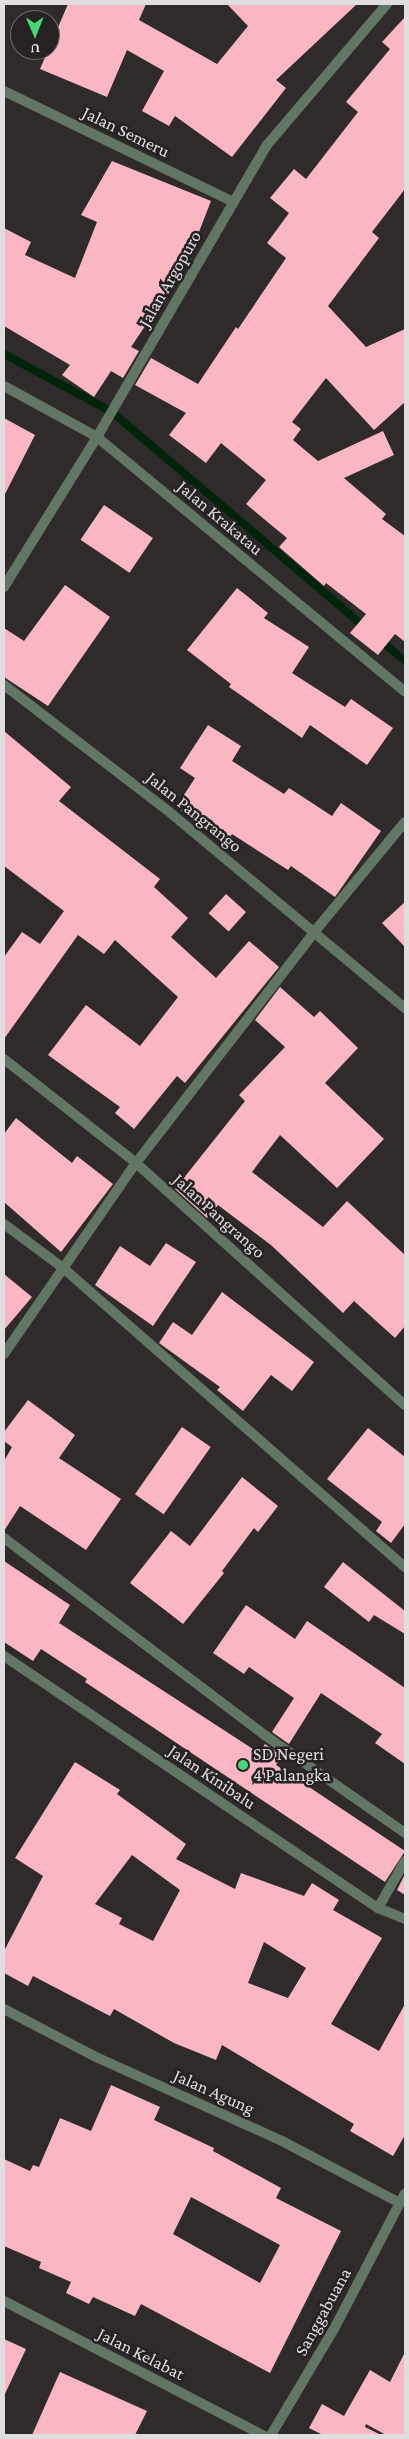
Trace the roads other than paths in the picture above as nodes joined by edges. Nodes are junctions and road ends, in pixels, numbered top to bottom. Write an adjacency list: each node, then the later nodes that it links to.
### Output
1 (387, 4): 3 (street, Jalan Argopuro)
2 (4, 90): 3 (street, Jalan Semeru)
3 (234, 202): 5 (street, Jalan Argopuro)
4 (4, 386): 5 (street, Jalan Krakatau)
5 (97, 437): 6 (street, Jalan Argopuro); 8 (street, Jalan Krakatau)
6 (4, 587)
7 (4, 685): 10 (street, Jalan Pangrango)
8 (405, 692)
9 (405, 822): 10 (street)
10 (315, 931): 11 (street, Jalan Pangrango); 13 (street)
11 (405, 1008)
12 (4, 1059): 13 (street, Jalan Pangrango)
13 (136, 1163): 15 (street); 17 (street, Jalan Pangrango)
14 (4, 1224): 15 (street)
15 (62, 1267): 16 (street); 19 (street)
16 (4, 1354)
17 (405, 1405)
18 (4, 1538): 21 (street)
19 (405, 1567)
20 (4, 1656): 23 (street, Jalan Kinibalu)
21 (405, 1833)
22 (405, 1862): 23 (street)
23 (378, 1908): 24 (street, Jalan Kinibalu)
24 (405, 1919)
25 (4, 2009): 26 (street, Jalan Agung)
26 (403, 2198): 29 (street, Sanggabuana)
27 (4, 2301): 28 (street, Jalan Kelabat)
28 (263, 2435)
29 (271, 2435)

